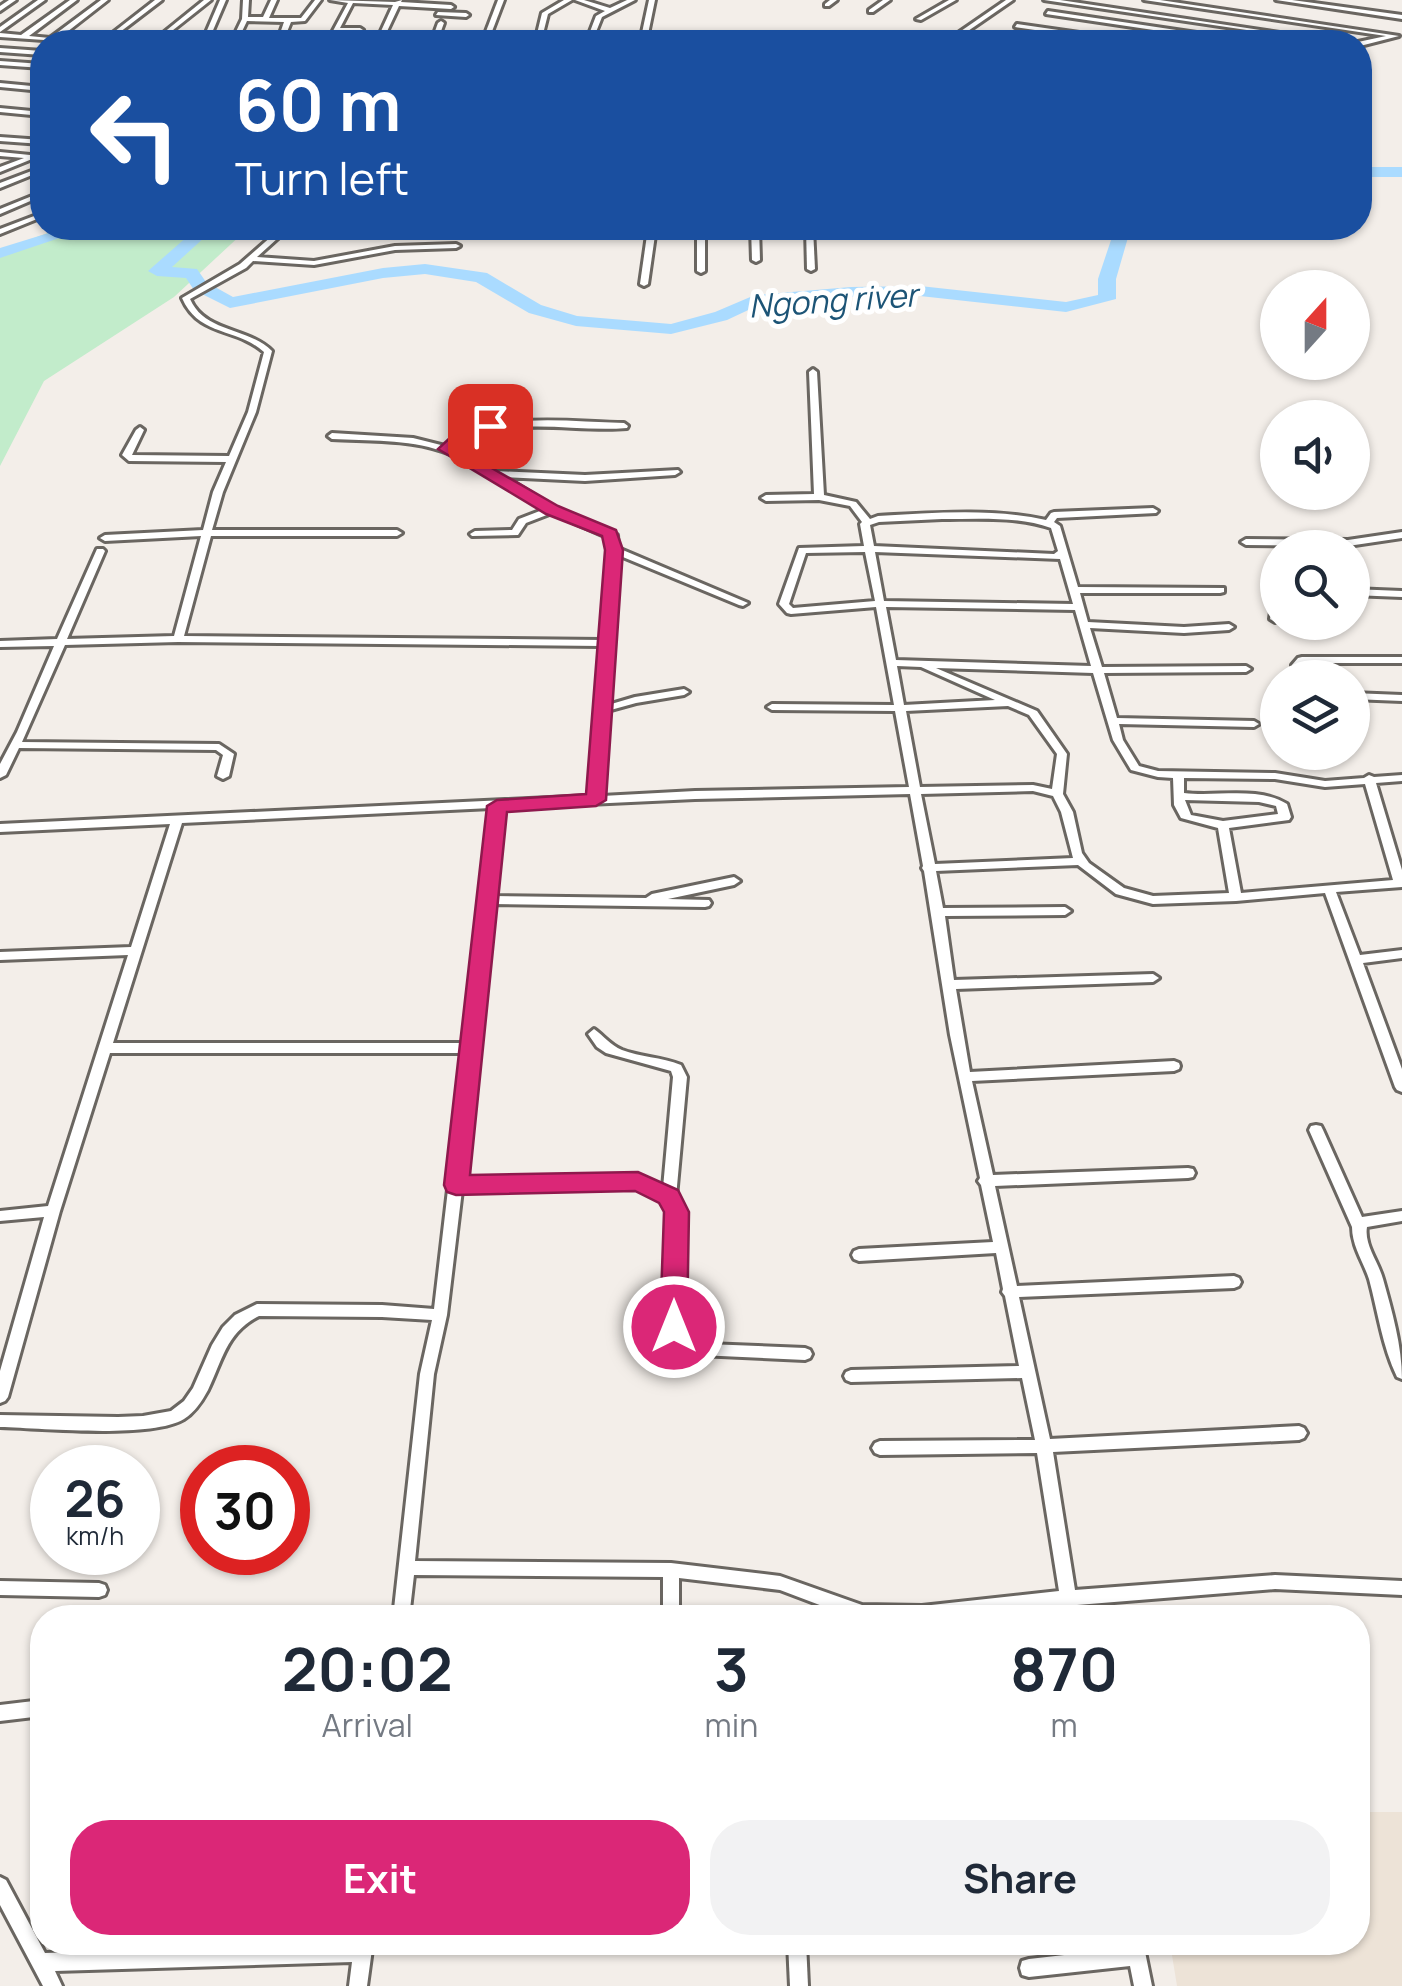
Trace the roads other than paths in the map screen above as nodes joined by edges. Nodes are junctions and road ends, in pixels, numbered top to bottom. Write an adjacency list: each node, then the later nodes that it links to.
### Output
1 (14, 0): 27 (street)
2 (42, 0): 61 (street)
3 (74, 0): 39 (street)
4 (105, 0): 40 (street)
5 (158, 0): 41 (street)
6 (208, 0): 42 (street)
7 (224, 0): 43 (street)
8 (246, 0): 34 (street)
9 (274, 0): 35 (street)
10 (318, 0): 36 (street)
11 (332, 0): 12 (street)
12 (352, 0): 25 (street); 46 (street)
13 (501, 0): 50 (street)
14 (568, 0): 51 (street)
15 (578, 0): 28 (street)
16 (632, 0): 28 (street)
17 (652, 0): 53 (street)
18 (888, 0): 29 (street)
19 (952, 0): 32 (street)
20 (1006, 0): 54 (street)
21 (1046, 0): 57 (street)
22 (1147, 0): 24 (street)
23 (1279, 0): 33 (street)
24 (1192, 3): 58 (street)
25 (396, 5): 26 (street); 31 (street); 48 (street)
26 (452, 7)
27 (0, 9)
28 (610, 10): 52 (street)
29 (871, 10)
30 (1048, 14): 56 (street)
31 (466, 16)
32 (918, 18)
33 (1402, 18)
34 (246, 19): 35 (street); 44 (street)
35 (265, 19): 36 (street)
36 (288, 20): 45 (street)
37 (442, 22): 49 (street)
38 (1017, 26): 55 (street)
39 (32, 30)
40 (65, 30)
41 (119, 30)
42 (170, 30)
43 (210, 30)
44 (240, 30)
45 (284, 30)
46 (336, 30): 47 (street)
47 (360, 30)
48 (385, 30)
49 (439, 30)
50 (489, 30)
51 (541, 30)
52 (593, 30)
53 (646, 30)
54 (965, 30)
55 (1045, 30)
56 (1160, 30)
57 (1254, 30)
58 (1367, 30)
59 (30, 31): 63 (street)
60 (1372, 31): 62 (street)
61 (0, 32): 63 (street)
62 (1399, 35): 65 (street)
63 (22, 37): 64 (street)
64 (30, 38)
65 (1372, 41)
66 (0, 50): 67 (street)
67 (30, 53)
68 (0, 62): 69 (street)
69 (30, 65)
70 (0, 84): 71 (street)
71 (30, 88)
72 (0, 110): 73 (street)
73 (30, 113)
74 (0, 136): 75 (street)
75 (30, 140)
76 (0, 154): 77 (street)
77 (30, 156)
78 (30, 157): 79 (street)
79 (0, 170)
80 (30, 174): 81 (street)
81 (0, 186)
82 (30, 199): 83 (street)
83 (17, 205): 84 (street); 85 (street)
84 (30, 208)
85 (0, 212)
86 (30, 217): 87 (street)
87 (0, 232)
88 (271, 240): 94 (street)
89 (650, 240): 98 (street)
90 (701, 240): 97 (street)
91 (755, 240): 95 (street)
92 (810, 240): 96 (street)
93 (456, 246): 94 (street)
94 (251, 258): 104 (street)
95 (756, 260)
96 (811, 270)
97 (701, 272)
98 (644, 284)
99 (813, 372): 107 (street)
100 (624, 426): 103 (street)
101 (140, 430): 104 (street)
102 (332, 436): 103 (street)
103 (446, 449): 106 (street)
104 (229, 459): 113 (street)
105 (675, 472): 106 (street)
106 (494, 474): 109 (street)
107 (819, 497): 108 (street); 111 (street)
108 (766, 498)
109 (552, 510): 115 (street); 121 (street)
110 (1153, 511): 112 (street)
111 (867, 522): 112 (street); 119 (street)
112 (1050, 522): 122 (street)
113 (210, 533): 114 (street); 117 (street); 132 (street)
114 (397, 533)
115 (475, 534)
116 (1402, 535): 118 (street)
117 (104, 538)
118 (1246, 542)
119 (869, 549): 122 (street); 128 (street); 128 (street)
120 (100, 550): 133 (street)
121 (614, 550): 127 (street); 134 (street)
122 (1063, 552): 123 (street)
123 (1074, 590): 124 (street); 129 (street)
124 (1220, 590)
125 (1370, 593): 126 (street)
126 (1402, 594)
127 (743, 604)
128 (879, 604): 129 (street); 138 (street)
129 (1078, 607): 130 (street)
130 (1083, 626): 131 (street); 140 (street)
131 (1229, 627)
132 (178, 639): 133 (street); 134 (street)
133 (62, 643): 135 (street); 151 (street)
134 (605, 643): 148 (street)
135 (0, 644)
136 (1370, 660): 137 (street)
137 (1402, 660)
138 (890, 663): 139 (street); 147 (street)
139 (918, 664): 140 (street); 145 (street)
140 (1099, 669): 141 (street); 149 (street)
141 (1246, 669)
142 (684, 692): 148 (street)
143 (1370, 697): 144 (street)
144 (1402, 698)
145 (1008, 703): 147 (street); 158 (street)
146 (772, 707): 147 (street)
147 (899, 708): 157 (street)
148 (601, 710): 160 (street)
149 (1113, 721): 150 (street); 154 (street)
150 (1254, 724)
151 (16, 745): 152 (street); 153 (street)
152 (0, 775)
153 (223, 776)
154 (1178, 776): 155 (street); 159 (street)
155 (1369, 778): 156 (street); 168 (street)
156 (1402, 778)
157 (912, 792): 158 (street); 160 (street); 166 (street)
158 (1056, 794): 165 (street)
159 (1179, 796): 163 (street); 163 (street)
160 (596, 800): 161 (street)
161 (497, 806): 162 (street); 171 (street)
162 (178, 820): 164 (street); 176 (street)
163 (1224, 825): 170 (street)
164 (0, 828)
165 (1082, 861): 166 (street); 170 (street)
166 (928, 868): 175 (street)
167 (734, 881): 172 (street)
168 (1401, 883): 169 (street)
169 (1330, 891): 170 (street); 179 (street)
170 (1236, 898)
171 (487, 900): 172 (street); 184 (street)
172 (640, 902): 173 (street)
173 (705, 903)
174 (1065, 910): 175 (street)
175 (938, 912): 181 (street)
176 (136, 951): 178 (street); 183 (street)
177 (1402, 954): 179 (street)
178 (0, 956)
179 (1356, 960): 187 (street)
180 (1153, 978): 181 (street)
181 (948, 985): 186 (street)
182 (594, 1034): 192 (street)
183 (108, 1048): 184 (street); 193 (street)
184 (471, 1048): 191 (street)
185 (1174, 1066): 186 (street)
186 (965, 1077): 190 (street)
187 (1402, 1087)
188 (1316, 1130): 196 (street)
189 (1188, 1173): 190 (street)
190 (986, 1181): 197 (street)
191 (456, 1185): 192 (street); 201 (street)
192 (669, 1196): 203 (street)
193 (54, 1211): 194 (street); 208 (street)
194 (0, 1216)
195 (1402, 1216): 196 (street)
196 (1360, 1228): 206 (street)
197 (999, 1248): 198 (street); 200 (street)
198 (859, 1255)
199 (1234, 1282): 200 (street)
200 (1009, 1292): 205 (street)
201 (440, 1315): 209 (street); 213 (street)
202 (639, 1348): 203 (street)
203 (675, 1349): 204 (street)
204 (805, 1354)
205 (1027, 1372): 207 (street); 211 (street)
206 (1402, 1374)
207 (851, 1376)
208 (0, 1398)
209 (0, 1420)
210 (1300, 1433): 211 (street)
211 (1044, 1446): 212 (street); 218 (street)
212 (880, 1448)
213 (405, 1568): 214 (street); 219 (street)
214 (671, 1570): 220 (street); 221 (street)
215 (0, 1588): 217 (street)
216 (1402, 1588): 218 (street)
217 (99, 1590)
218 (1066, 1598): 222 (street); 223 (street)
219 (402, 1605)
220 (671, 1605)
221 (840, 1605)
222 (1003, 1605)
223 (1068, 1605)
224 (30, 1709): 225 (street)
225 (0, 1713)
226 (0, 1886): 227 (street)
227 (30, 1940)
228 (38, 1955): 234 (street)
229 (74, 1955): 234 (street)
230 (362, 1955): 237 (street)
231 (798, 1955): 238 (street)
232 (1102, 1955): 235 (street)
233 (1136, 1955): 239 (street)
234 (42, 1962): 236 (street)
235 (1029, 1968)
236 (52, 1986)
237 (358, 1986)
238 (799, 1986)
239 (1143, 1986)

